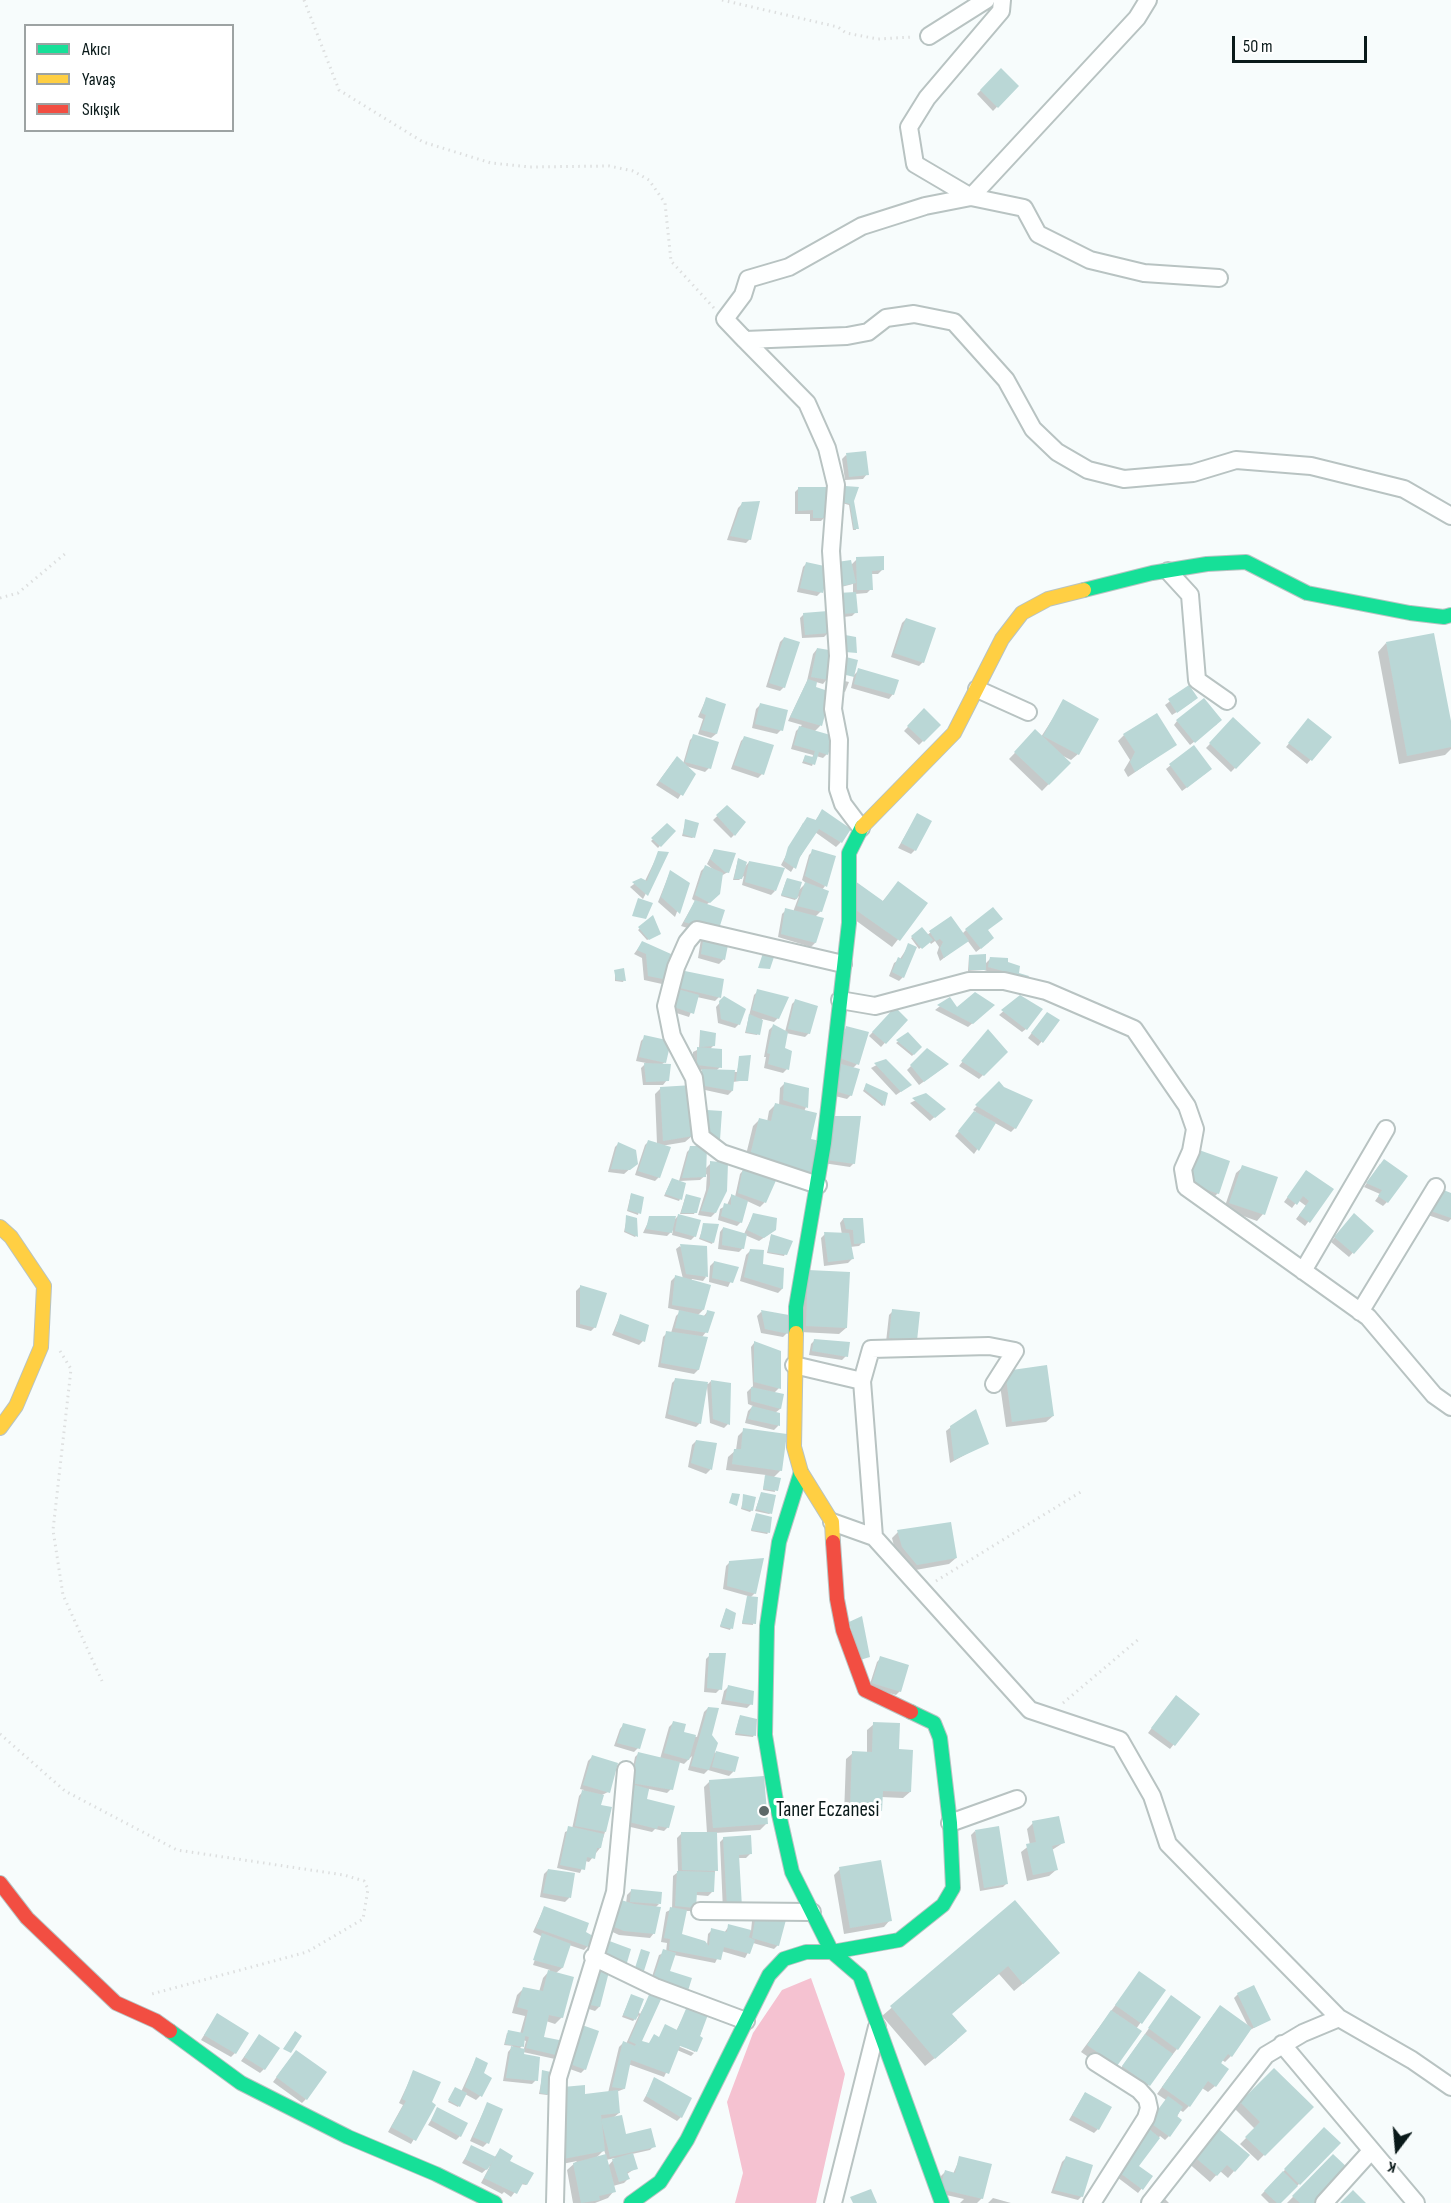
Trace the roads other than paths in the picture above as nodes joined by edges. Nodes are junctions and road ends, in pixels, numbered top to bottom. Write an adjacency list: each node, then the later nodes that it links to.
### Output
1 (986, 0): 4 (street)
2 (1002, 0): 5 (street)
3 (1148, 0): 5 (street)
4 (928, 36)
5 (970, 197): 6 (street); 7 (street)
6 (1219, 278)
7 (745, 340): 8 (street); 14 (street)
8 (1451, 516)
9 (1168, 571): 10 (street); 11 (street); 12 (street)
10 (1451, 615)
11 (977, 689): 13 (street); 14 (street)
12 (1227, 701)
13 (1028, 712)
14 (861, 828): 15 (street)
15 (843, 964): 16 (street); 18 (street)
16 (840, 1000): 18 (street); 21 (street)
17 (1386, 1129): 21 (street)
18 (818, 1185): 23 (street)
19 (1436, 1187): 22 (street)
20 (0, 1227): 27 (street)
21 (1304, 1271): 22 (street)
22 (1360, 1312): 26 (street)
23 (794, 1365): 24 (street); 28 (street)
24 (862, 1381): 25 (street); 30 (street)
25 (994, 1384)
26 (1451, 1407)
27 (0, 1428)
28 (801, 1472): 29 (street); 36 (street)
29 (831, 1522): 30 (street); 33 (street)
30 (874, 1537): 39 (street)
31 (626, 1770): 38 (street)
32 (1017, 1799): 33 (street)
33 (950, 1823): 37 (street)
34 (0, 1882): 46 (street)
35 (700, 1911): 36 (street)
36 (812, 1912): 37 (street)
37 (832, 1952): 40 (street); 41 (street)
38 (593, 1957): 40 (street); 47 (street)
39 (1339, 2018): 42 (street); 44 (street)
40 (746, 2021): 48 (street)
41 (877, 2027): 49 (street); 50 (street)
42 (1282, 2044): 45 (street); 52 (street)
43 (1095, 2062): 51 (street)
44 (1451, 2087)
45 (1371, 2151): 53 (street); 54 (street)
46 (495, 2203)
47 (555, 2203)
48 (631, 2203)
49 (833, 2203)
50 (942, 2203)
51 (1092, 2203)
52 (1150, 2203)
53 (1324, 2203)
54 (1416, 2203)

